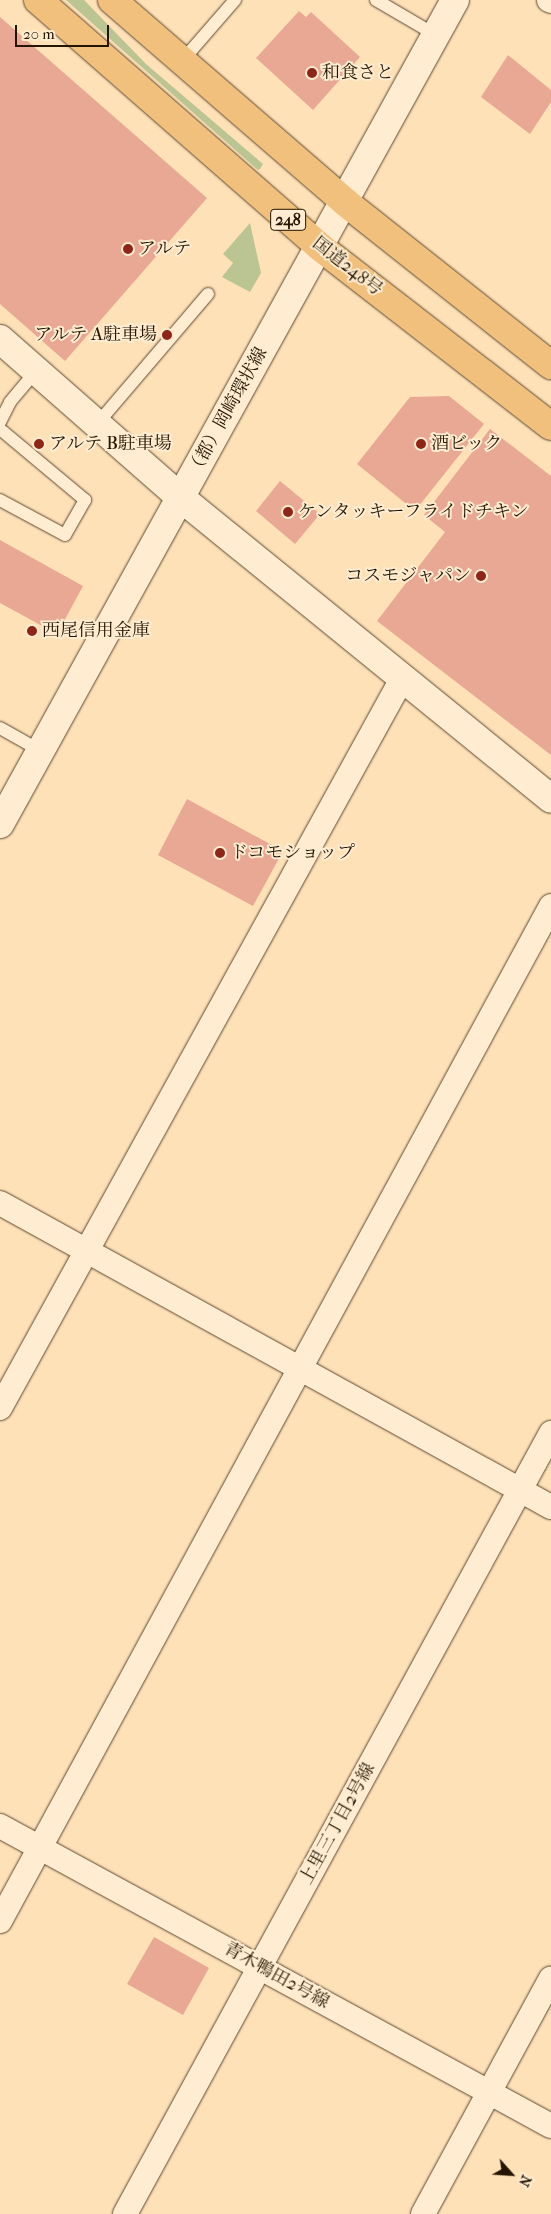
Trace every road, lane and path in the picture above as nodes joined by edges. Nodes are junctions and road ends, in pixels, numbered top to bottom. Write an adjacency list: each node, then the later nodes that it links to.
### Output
1 (38, 0): 9 (highway, 国道248号 / 248)
2 (112, 0): 7 (highway)
3 (235, 0): 7 (lane)
4 (376, 0): 6 (lane)
5 (455, 0): 6 (street, （都）岡崎環状線)
6 (436, 35): 8 (street, （都）岡崎環状線)
7 (182, 60): 8 (highway)
8 (344, 202): 9 (street, （都）岡崎環状線); 12 (highway)
9 (320, 247): 16 (highway, 国道248号 / 248); 18 (street, （都）岡崎環状線)
10 (208, 294): 15 (lane)
11 (0, 339): 13 (street)
12 (551, 365)
13 (36, 371): 14 (lane); 15 (street)
14 (0, 422)
15 (97, 424): 18 (street)
16 (551, 426)
17 (0, 429): 19 (lane)
18 (181, 498): 20 (street); 22 (street, （都）岡崎環状線)
19 (0, 500)
20 (402, 679): 23 (street); 27 (street)
21 (0, 728): 22 (lane)
22 (41, 751): 24 (street, （都）岡崎環状線)
23 (551, 799)
24 (0, 824)
25 (551, 906): 28 (street)
26 (0, 1203): 27 (street)
27 (86, 1250): 28 (street); 29 (street)
28 (301, 1369): 31 (street); 34 (street)
29 (0, 1408)
30 (551, 1434): 31 (street, 上里三丁目2号線)
31 (520, 1490): 32 (street); 36 (street, 上里三丁目2号線)
32 (551, 1507)
33 (0, 1826): 34 (street, 青木鴨田2号線)
34 (40, 1849): 35 (street); 36 (street, 青木鴨田2号線)
35 (0, 1921)
36 (259, 1967): 38 (street, 青木鴨田2号線); 40 (street, 上里三丁目2号線)
37 (551, 1978): 38 (street)
38 (489, 2093): 39 (street, 青木鴨田2号線); 41 (street)
39 (551, 2126)
40 (125, 2214)
41 (423, 2214)

